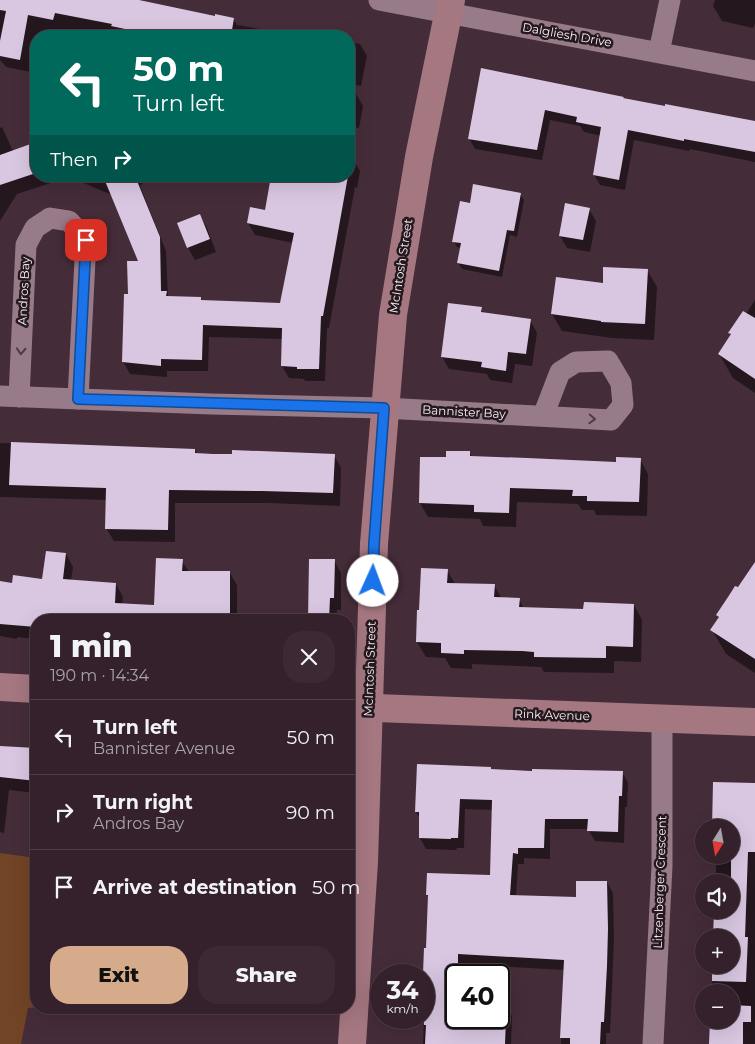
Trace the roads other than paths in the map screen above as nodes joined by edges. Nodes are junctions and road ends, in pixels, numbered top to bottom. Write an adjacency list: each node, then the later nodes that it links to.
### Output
1 (379, 0): 3 (street, Dalgliesh Drive)
2 (670, 0): 4 (street)
3 (450, 7): 4 (street, Dalgliesh Drive); 8 (street, McIntosh Street)
4 (659, 52): 5 (street, Dalgliesh Drive)
5 (755, 71)
6 (9, 396): 7 (street, Bannister Bay); 7 (street, Andros Bay, one-way to 6)
7 (78, 399): 8 (street, Bannister Bay)
8 (384, 408): 9 (street, Bannister Bay); 12 (street, McIntosh Street)
9 (543, 416)
10 (0, 687): 11 (street)
11 (30, 689)
12 (359, 708): 13 (street, Rink Avenue); 15 (street, McIntosh Street)
13 (662, 720): 14 (street, Rink Avenue); 18 (street, Litzenberger Crescent)
14 (755, 722)
15 (355, 998)
16 (354, 1014): 17 (street, McIntosh Street)
17 (352, 1044)
18 (652, 1044)

